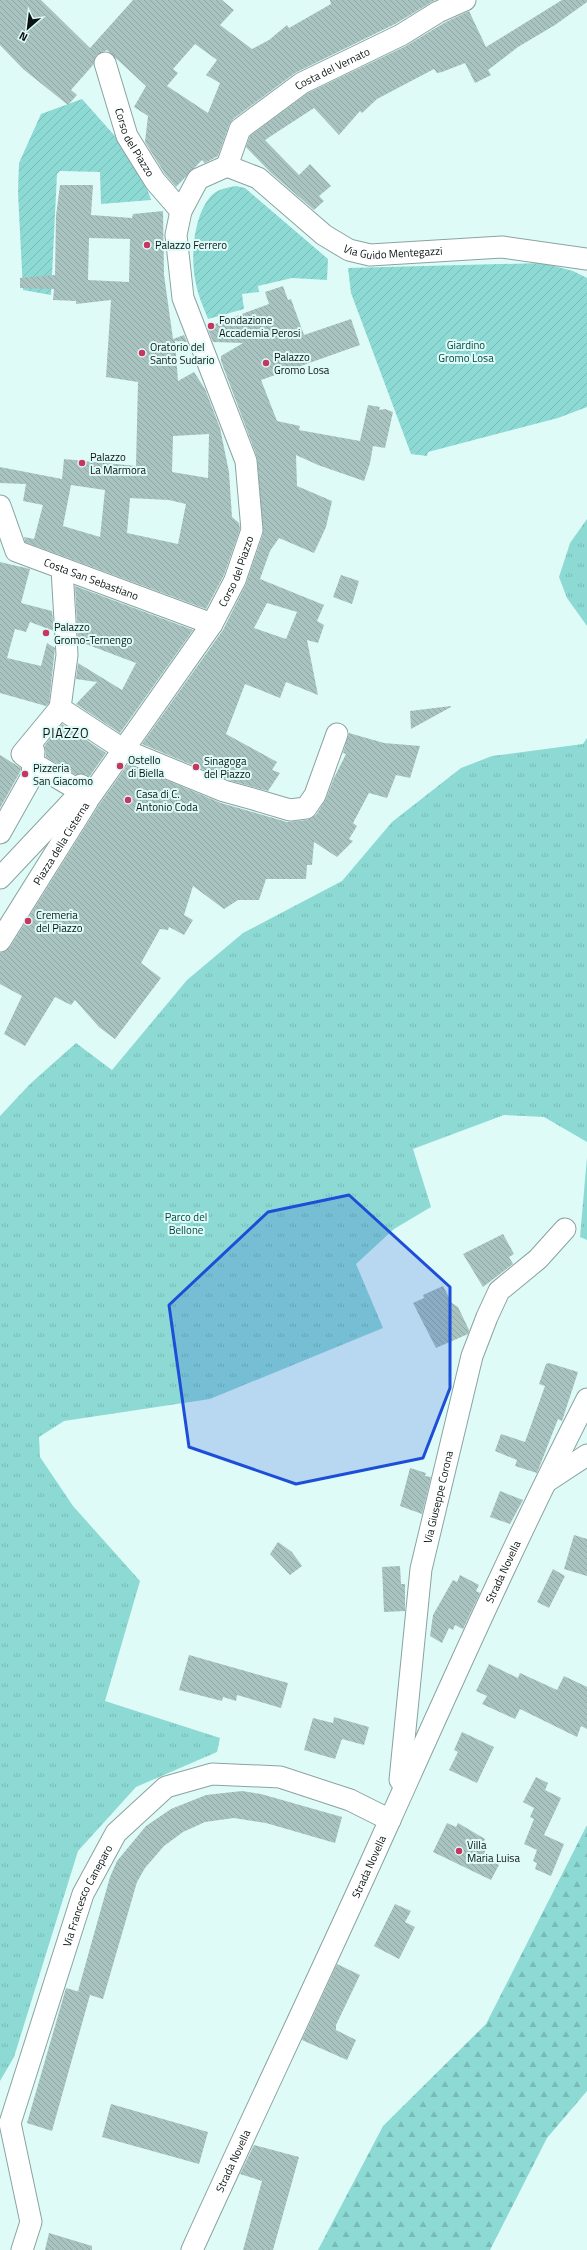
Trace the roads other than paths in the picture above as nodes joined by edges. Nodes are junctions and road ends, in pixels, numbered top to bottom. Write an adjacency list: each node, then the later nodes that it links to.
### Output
1 (465, 0): 3 (street, Costa del Vernato)
2 (105, 63): 4 (street, Corso del Piazzo)
3 (227, 166): 4 (street, Corso del Piazzo); 5 (street, Via Guido Mentegazzi)
4 (182, 211): 8 (street, Corso del Piazzo)
5 (587, 259)
6 (0, 506): 7 (street, Costa San Sebastiano)
7 (62, 569): 8 (street, Costa San Sebastiano); 9 (street)
8 (212, 624): 11 (street, Corso del Piazzo)
9 (60, 708): 11 (street); 12 (street)
10 (337, 734): 11 (street)
11 (124, 750): 13 (street, Corso del Piazzo)
12 (28, 758): 13 (street, Piazza della Cisterna); 14 (street)
13 (85, 794): 15 (street, Piazza della Cisterna); 16 (street, Piazza della Cisterna)
14 (0, 834)
15 (0, 878)
16 (0, 941)
17 (565, 1229): 21 (street, Via Giuseppe Corona)
18 (587, 1399): 20 (street, Strada Novella)
19 (587, 1454): 20 (street)
20 (544, 1483): 21 (street, Strada Novella)
21 (398, 1800): 22 (street, Strada Novella)
22 (390, 1820): 23 (street, Via Francesco Caneparo); 24 (street, Strada Novella)
23 (22, 2250)
24 (192, 2250)

